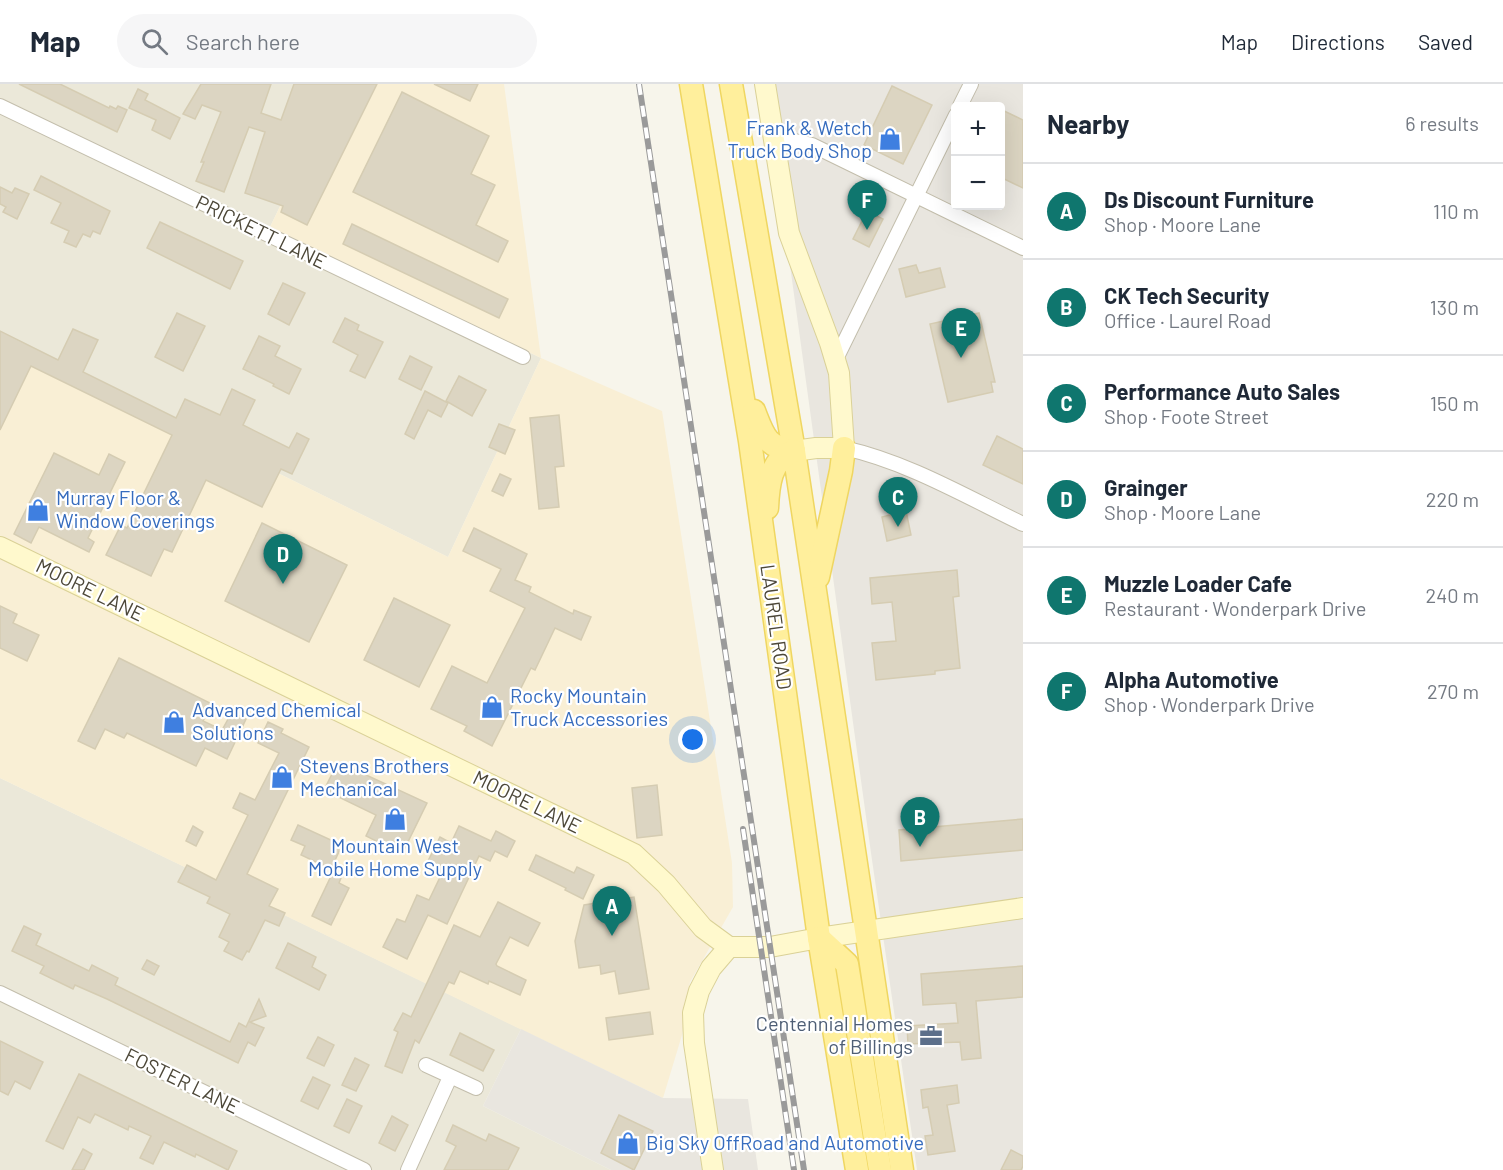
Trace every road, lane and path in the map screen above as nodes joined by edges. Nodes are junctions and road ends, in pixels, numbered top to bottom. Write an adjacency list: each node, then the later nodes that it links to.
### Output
1 (691, 84): 13 (main road, LAUREL ROAD)
2 (765, 84): 8 (street)
3 (971, 84): 5 (street)
4 (732, 85): 15 (main road)
5 (962, 102)
6 (0, 106): 11 (street, PRICKETT LANE)
7 (951, 125): 9 (street)
8 (774, 142): 9 (street); 12 (street)
9 (916, 197): 10 (street); 12 (street)
10 (1023, 248)
11 (523, 357)
12 (836, 359): 14 (street)
13 (740, 376): 15 (main road); 18 (main road, LAUREL ROAD)
14 (844, 448): 15 (street); 16 (street); 19 (main road)
15 (794, 451): 18 (main road); 19 (main road)
16 (1023, 524)
17 (0, 547): 23 (street, MOORE LANE)
18 (766, 552): 22 (main road, LAUREL ROAD)
19 (815, 596): 21 (main road)
20 (1023, 908): 21 (street)
21 (865, 932): 22 (street); 33 (main road)
22 (819, 938): 23 (street); 31 (main road, LAUREL ROAD); 32 (main road)
23 (729, 947): 30 (street)
24 (0, 993): 28 (street, FOSTER LANE)
25 (426, 1065): 26 (street)
26 (450, 1077): 27 (street); 29 (street)
27 (476, 1088)
28 (364, 1170)
29 (408, 1170)
30 (713, 1170)
31 (857, 1170)
32 (880, 1170)
33 (902, 1170)

